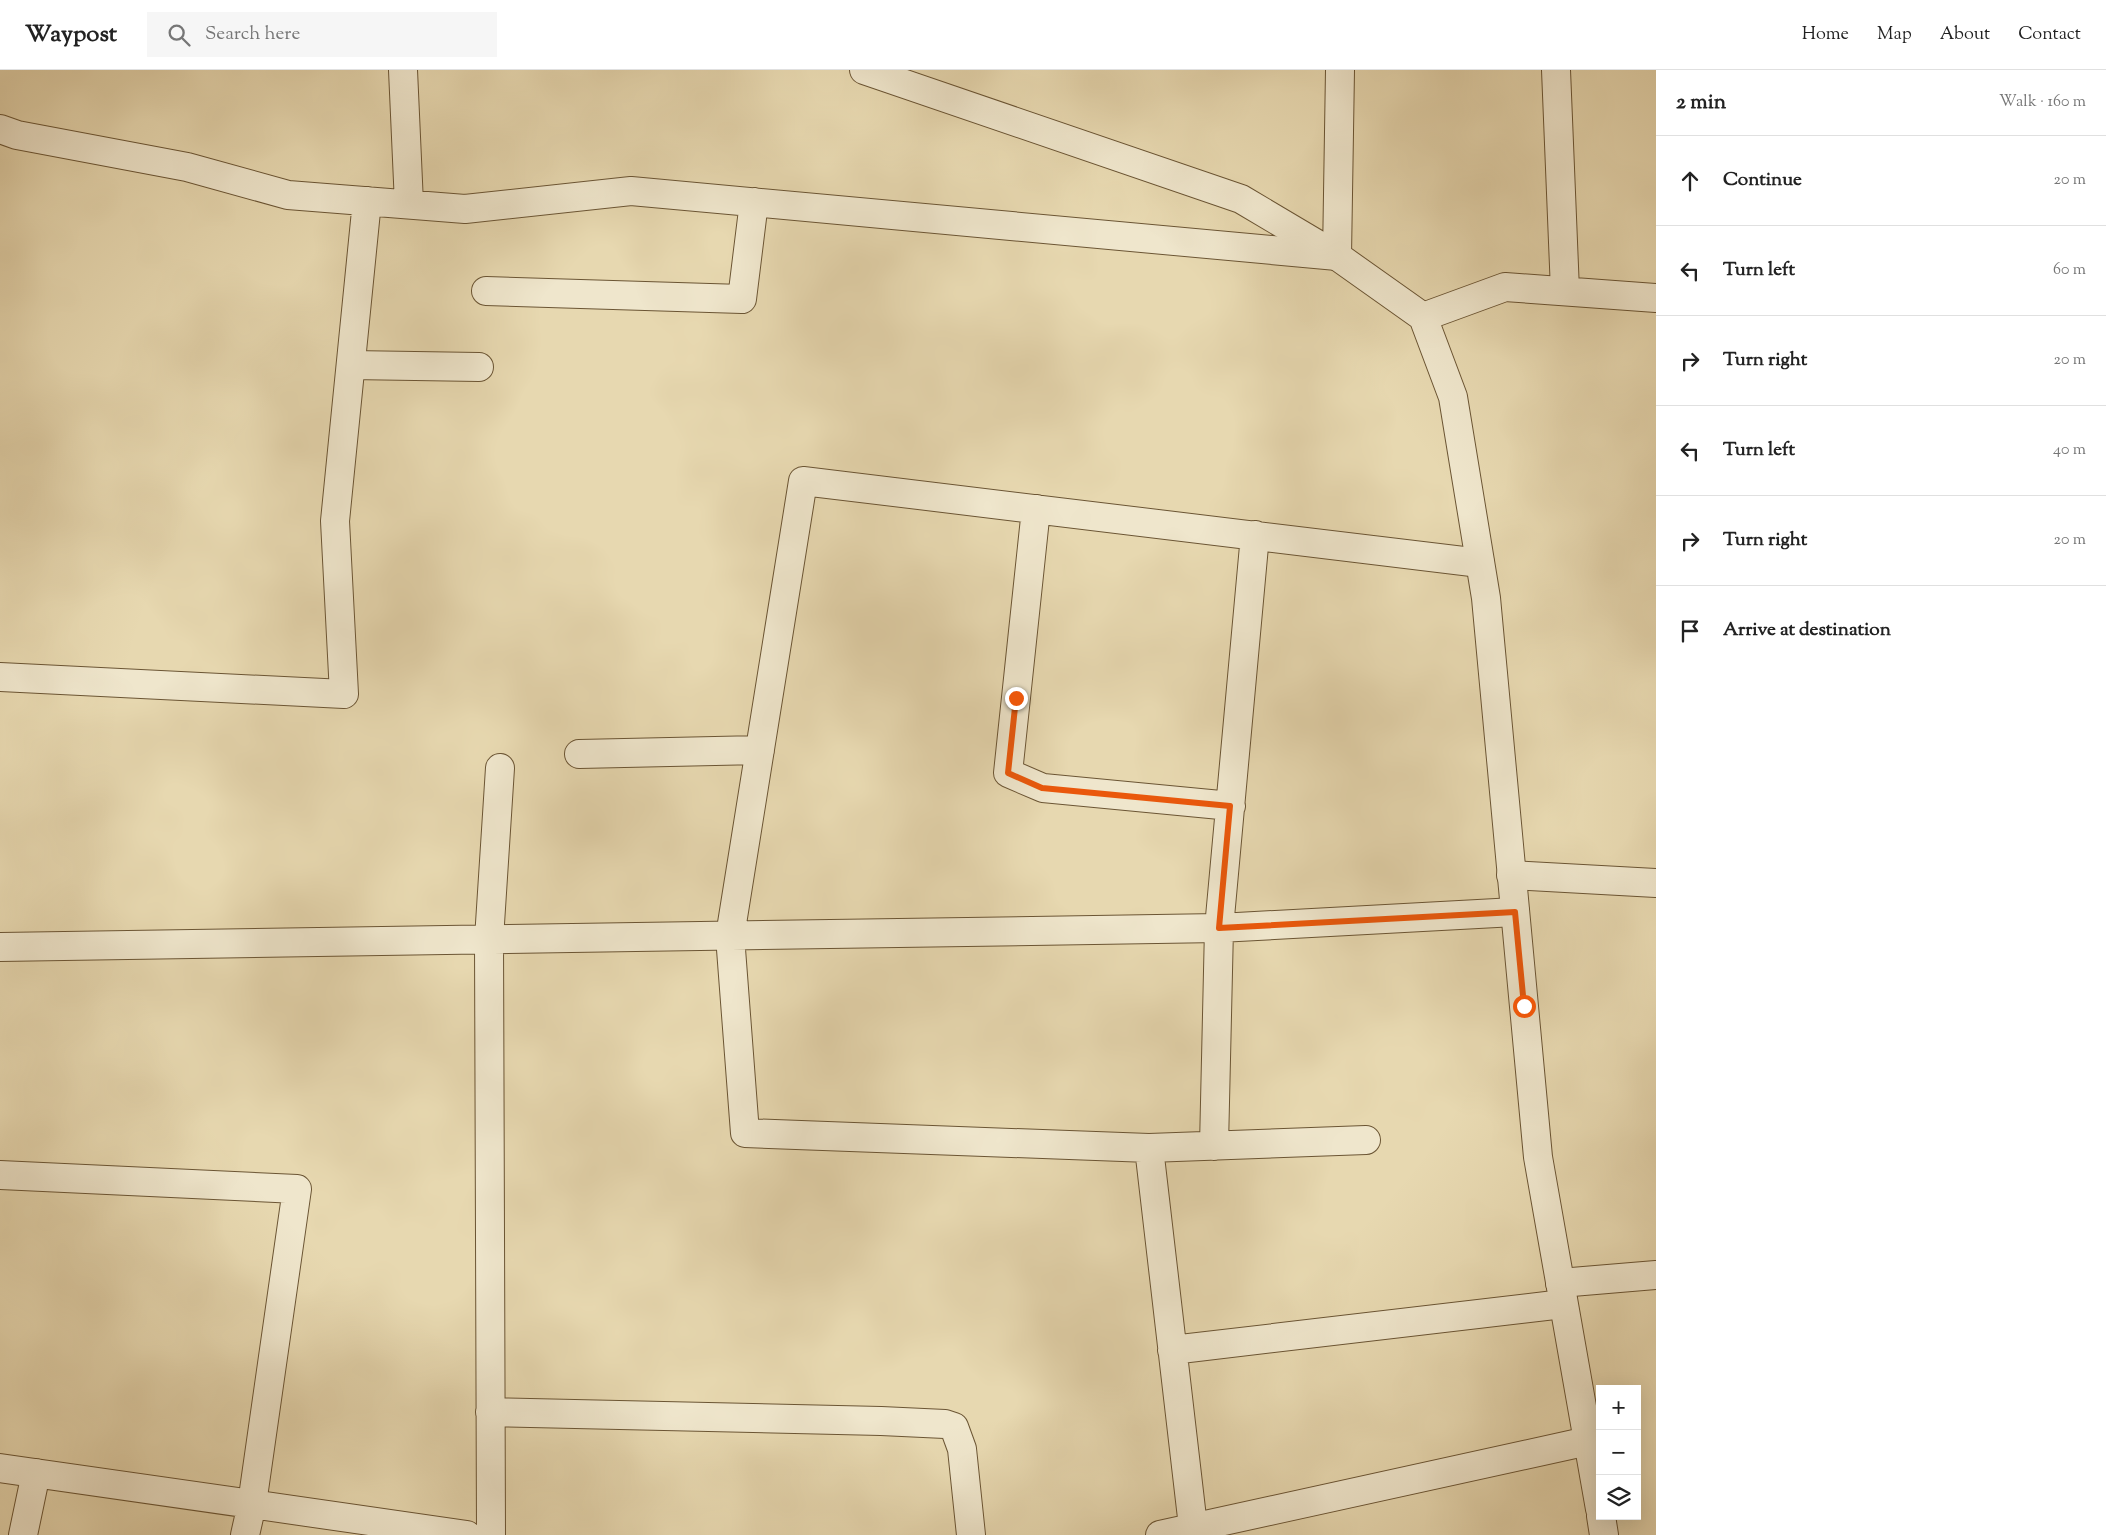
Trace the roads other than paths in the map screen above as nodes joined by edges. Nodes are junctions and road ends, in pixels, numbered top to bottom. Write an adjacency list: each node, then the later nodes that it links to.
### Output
1 (404, 70): 8 (street)
2 (864, 70): 9 (street)
3 (1340, 70): 9 (street)
4 (1556, 70): 11 (street)
5 (0, 129): 6 (street)
6 (367, 201): 8 (street); 14 (street)
7 (754, 202): 8 (street); 9 (street); 10 (street)
8 (409, 204)
9 (1337, 256): 13 (street)
10 (486, 291)
11 (1565, 291): 12 (street); 13 (street)
12 (1656, 298)
13 (1423, 317): 18 (street)
14 (351, 365): 15 (street); 19 (street)
15 (479, 367)
16 (1036, 509): 17 (street); 20 (street); 23 (street)
17 (1255, 536): 18 (street); 23 (street)
18 (1480, 563): 24 (street)
19 (0, 677)
20 (760, 750): 21 (street); 28 (street)
21 (579, 754)
22 (500, 768): 29 (street)
23 (1230, 806): 27 (street)
24 (1512, 875): 25 (street); 26 (street)
25 (1656, 883)
26 (1515, 912): 27 (street); 36 (street)
27 (1219, 928): 28 (street); 32 (street)
28 (730, 936): 29 (street); 33 (street)
29 (489, 939): 30 (street); 38 (street)
30 (0, 947)
31 (1366, 1140): 32 (street)
32 (1214, 1146): 33 (street)
33 (1149, 1148): 37 (street)
34 (0, 1175): 43 (street)
35 (1656, 1275): 36 (street)
36 (1562, 1294): 37 (street); 39 (street)
37 (1172, 1350): 45 (street)
38 (490, 1412): 49 (street); 50 (street)
39 (1588, 1441): 42 (street); 45 (street)
40 (0, 1468): 41 (street)
41 (36, 1473): 43 (street); 46 (street)
42 (1596, 1486)
43 (252, 1504): 47 (street); 48 (street)
44 (1602, 1520): 52 (street)
45 (1194, 1531): 51 (street)
46 (23, 1535)
47 (246, 1535)
48 (467, 1535)
49 (491, 1535)
50 (971, 1535)
51 (1160, 1535)
52 (1604, 1535)

